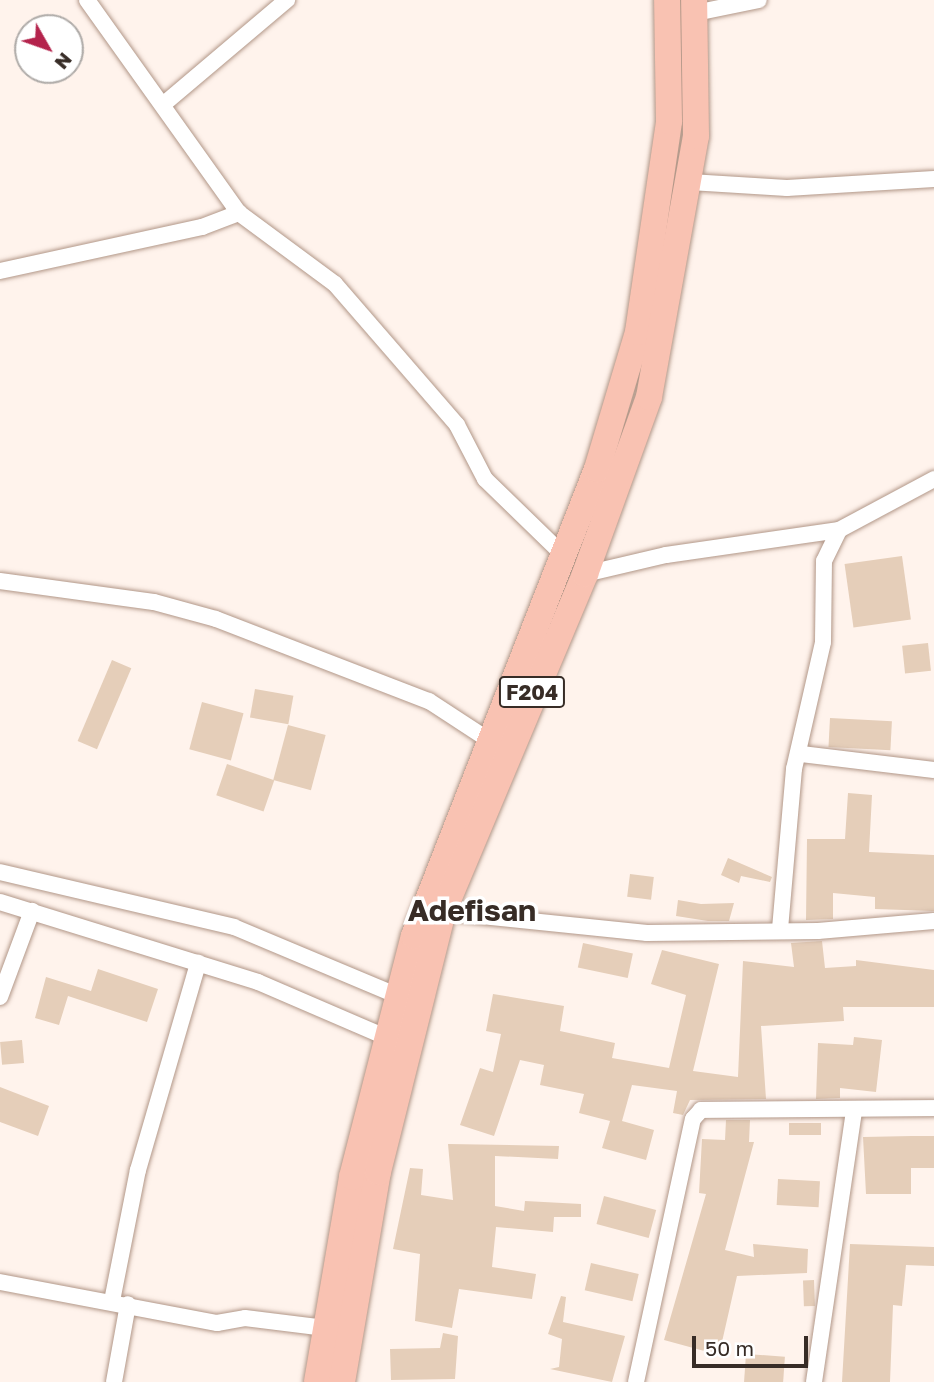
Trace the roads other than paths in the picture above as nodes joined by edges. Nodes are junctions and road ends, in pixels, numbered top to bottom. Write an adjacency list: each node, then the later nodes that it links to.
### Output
1 (87, 0): 6 (street)
2 (287, 0): 6 (street)
3 (667, 0): 13 (main road, F204)
4 (759, 0): 5 (street)
5 (695, 7): 8 (main road, F204)
6 (165, 103): 9 (street)
7 (934, 179): 8 (street)
8 (690, 182): 14 (main road, F204)
9 (239, 213): 10 (street); 13 (street)
10 (0, 271)
11 (934, 479): 12 (street)
12 (839, 530): 14 (street); 17 (street)
13 (562, 554): 16 (main road, F204)
14 (584, 574): 22 (main road, F204)
15 (0, 581): 16 (street)
16 (487, 738): 26 (main road, F204)
17 (801, 754): 18 (street); 24 (street)
18 (934, 770)
19 (0, 872): 26 (street)
20 (0, 902): 21 (street)
21 (32, 911): 25 (street); 27 (street)
22 (443, 912): 24 (street); 36 (main road, F204)
23 (934, 921): 24 (street)
24 (780, 929)
25 (198, 963): 28 (street); 32 (street)
26 (396, 995): 28 (main road, F204)
27 (0, 997)
28 (386, 1037): 33 (main road, F204)
29 (934, 1108): 30 (street)
30 (854, 1112): 37 (street); 38 (street)
31 (0, 1282): 32 (street)
32 (120, 1303): 33 (street); 34 (street)
33 (324, 1328): 35 (main road, F204)
34 (114, 1382)
35 (317, 1382)
36 (342, 1382)
37 (636, 1382)
38 (814, 1382)

